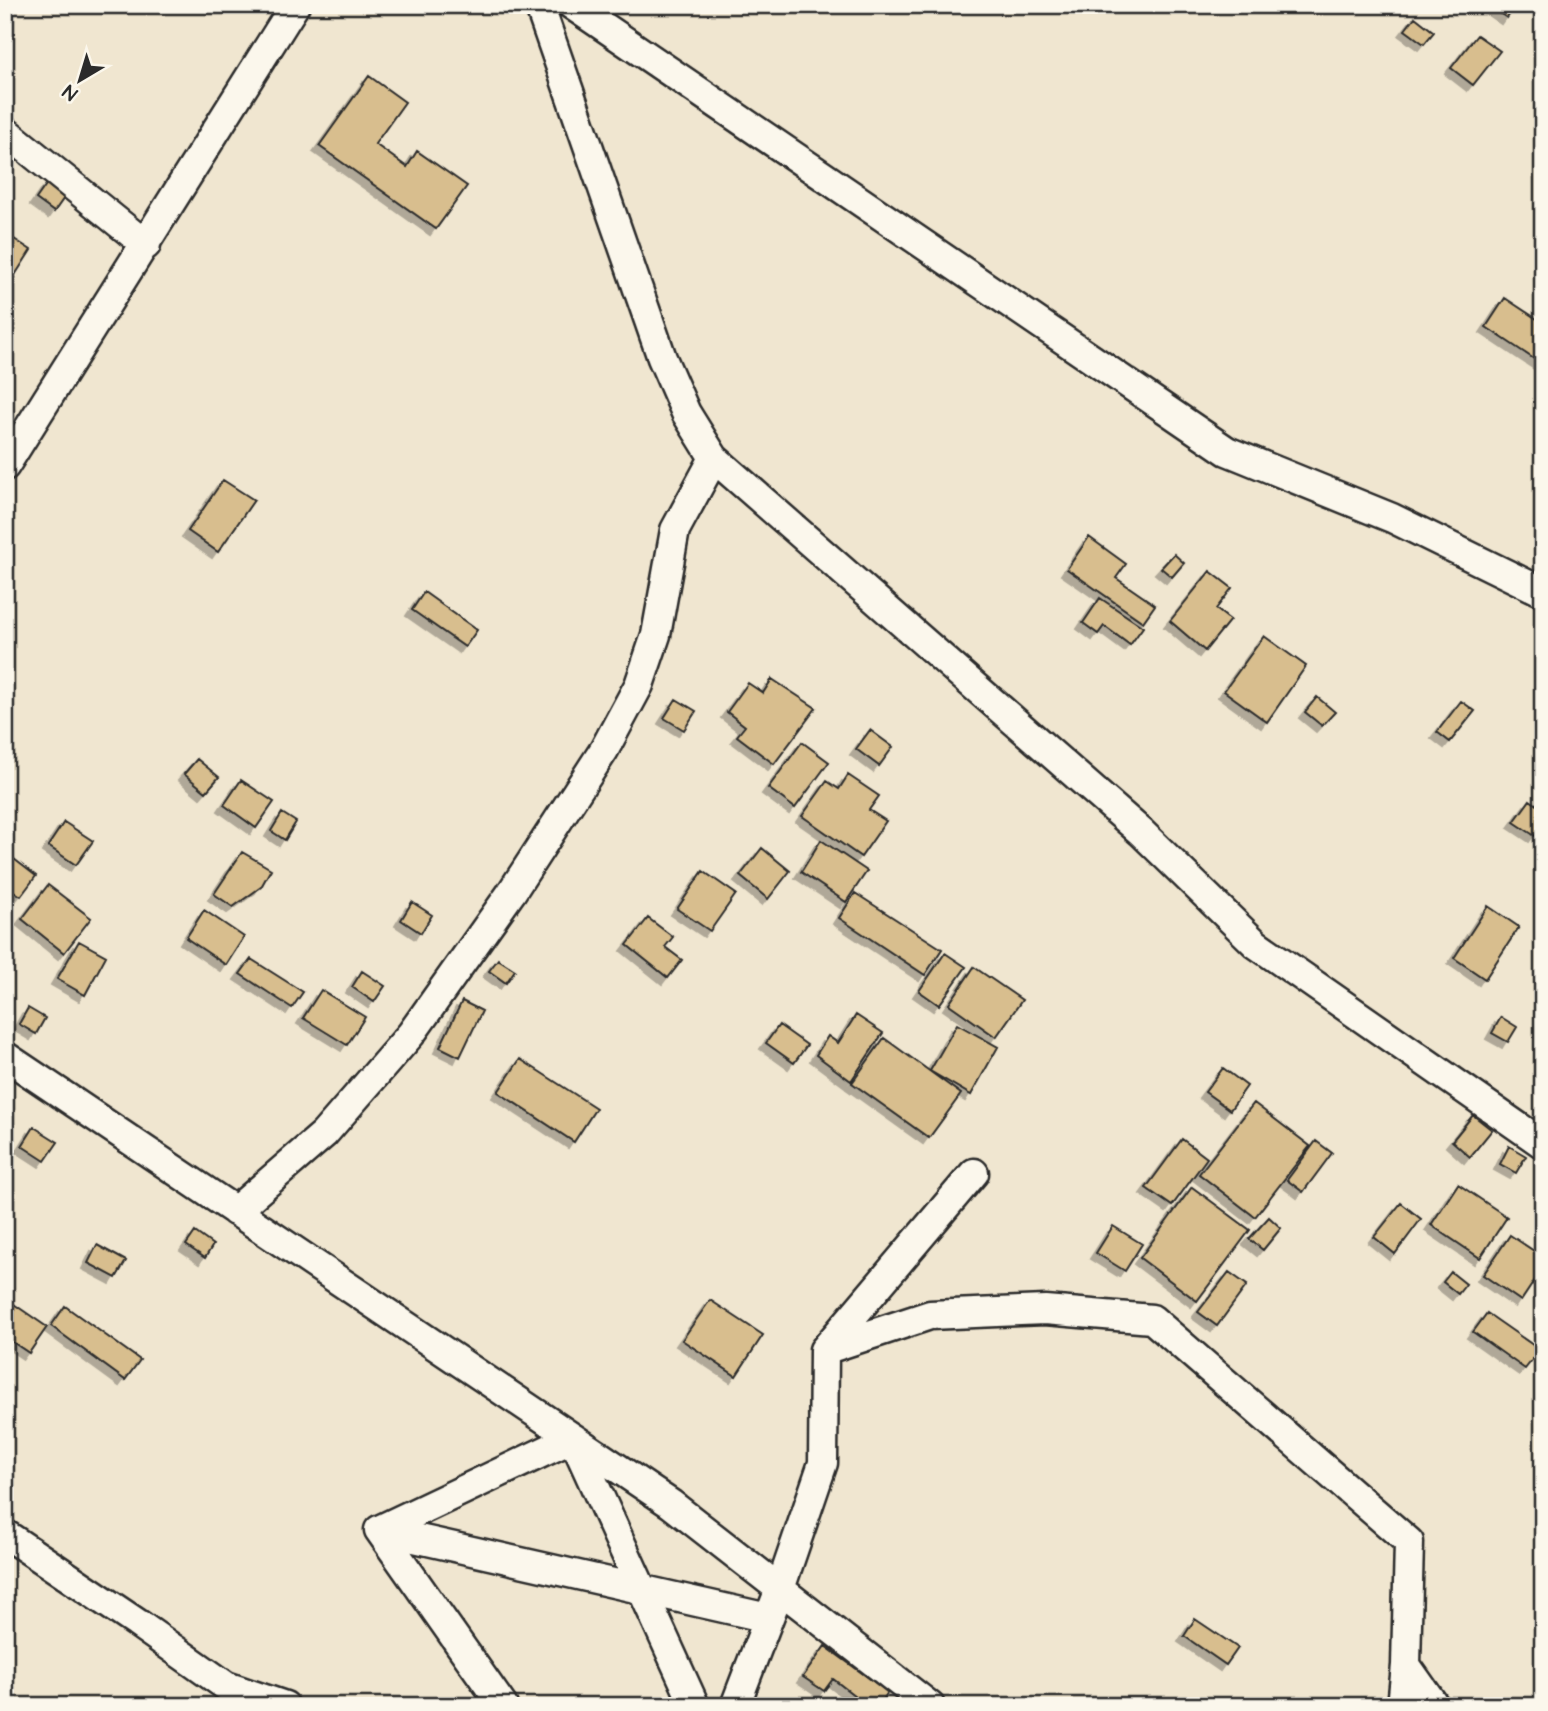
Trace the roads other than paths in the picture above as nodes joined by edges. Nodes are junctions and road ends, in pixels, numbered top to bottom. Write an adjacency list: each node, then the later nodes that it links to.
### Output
1 (295, 5): 5 (street)
2 (539, 5): 6 (street)
3 (572, 5): 8 (street)
4 (5, 131): 5 (street)
5 (146, 245): 7 (street)
6 (714, 458): 10 (street); 12 (street)
7 (5, 466)
8 (1543, 592)
9 (5, 1056): 12 (street)
10 (1543, 1144)
11 (974, 1172): 13 (street)
12 (235, 1211): 14 (street)
13 (824, 1350): 18 (street); 20 (street)
14 (573, 1438): 15 (street); 17 (street); 18 (street)
15 (379, 1530): 17 (street); 23 (street)
16 (5, 1534): 21 (street)
17 (641, 1589): 19 (street); 24 (street)
18 (780, 1589): 19 (street); 26 (street)
19 (768, 1618): 25 (street)
20 (1406, 1665): 27 (street); 28 (street)
21 (232, 1696): 22 (street)
22 (285, 1706)
23 (503, 1706)
24 (695, 1706)
25 (735, 1706)
26 (930, 1706)
27 (1402, 1706)
28 (1435, 1706)

